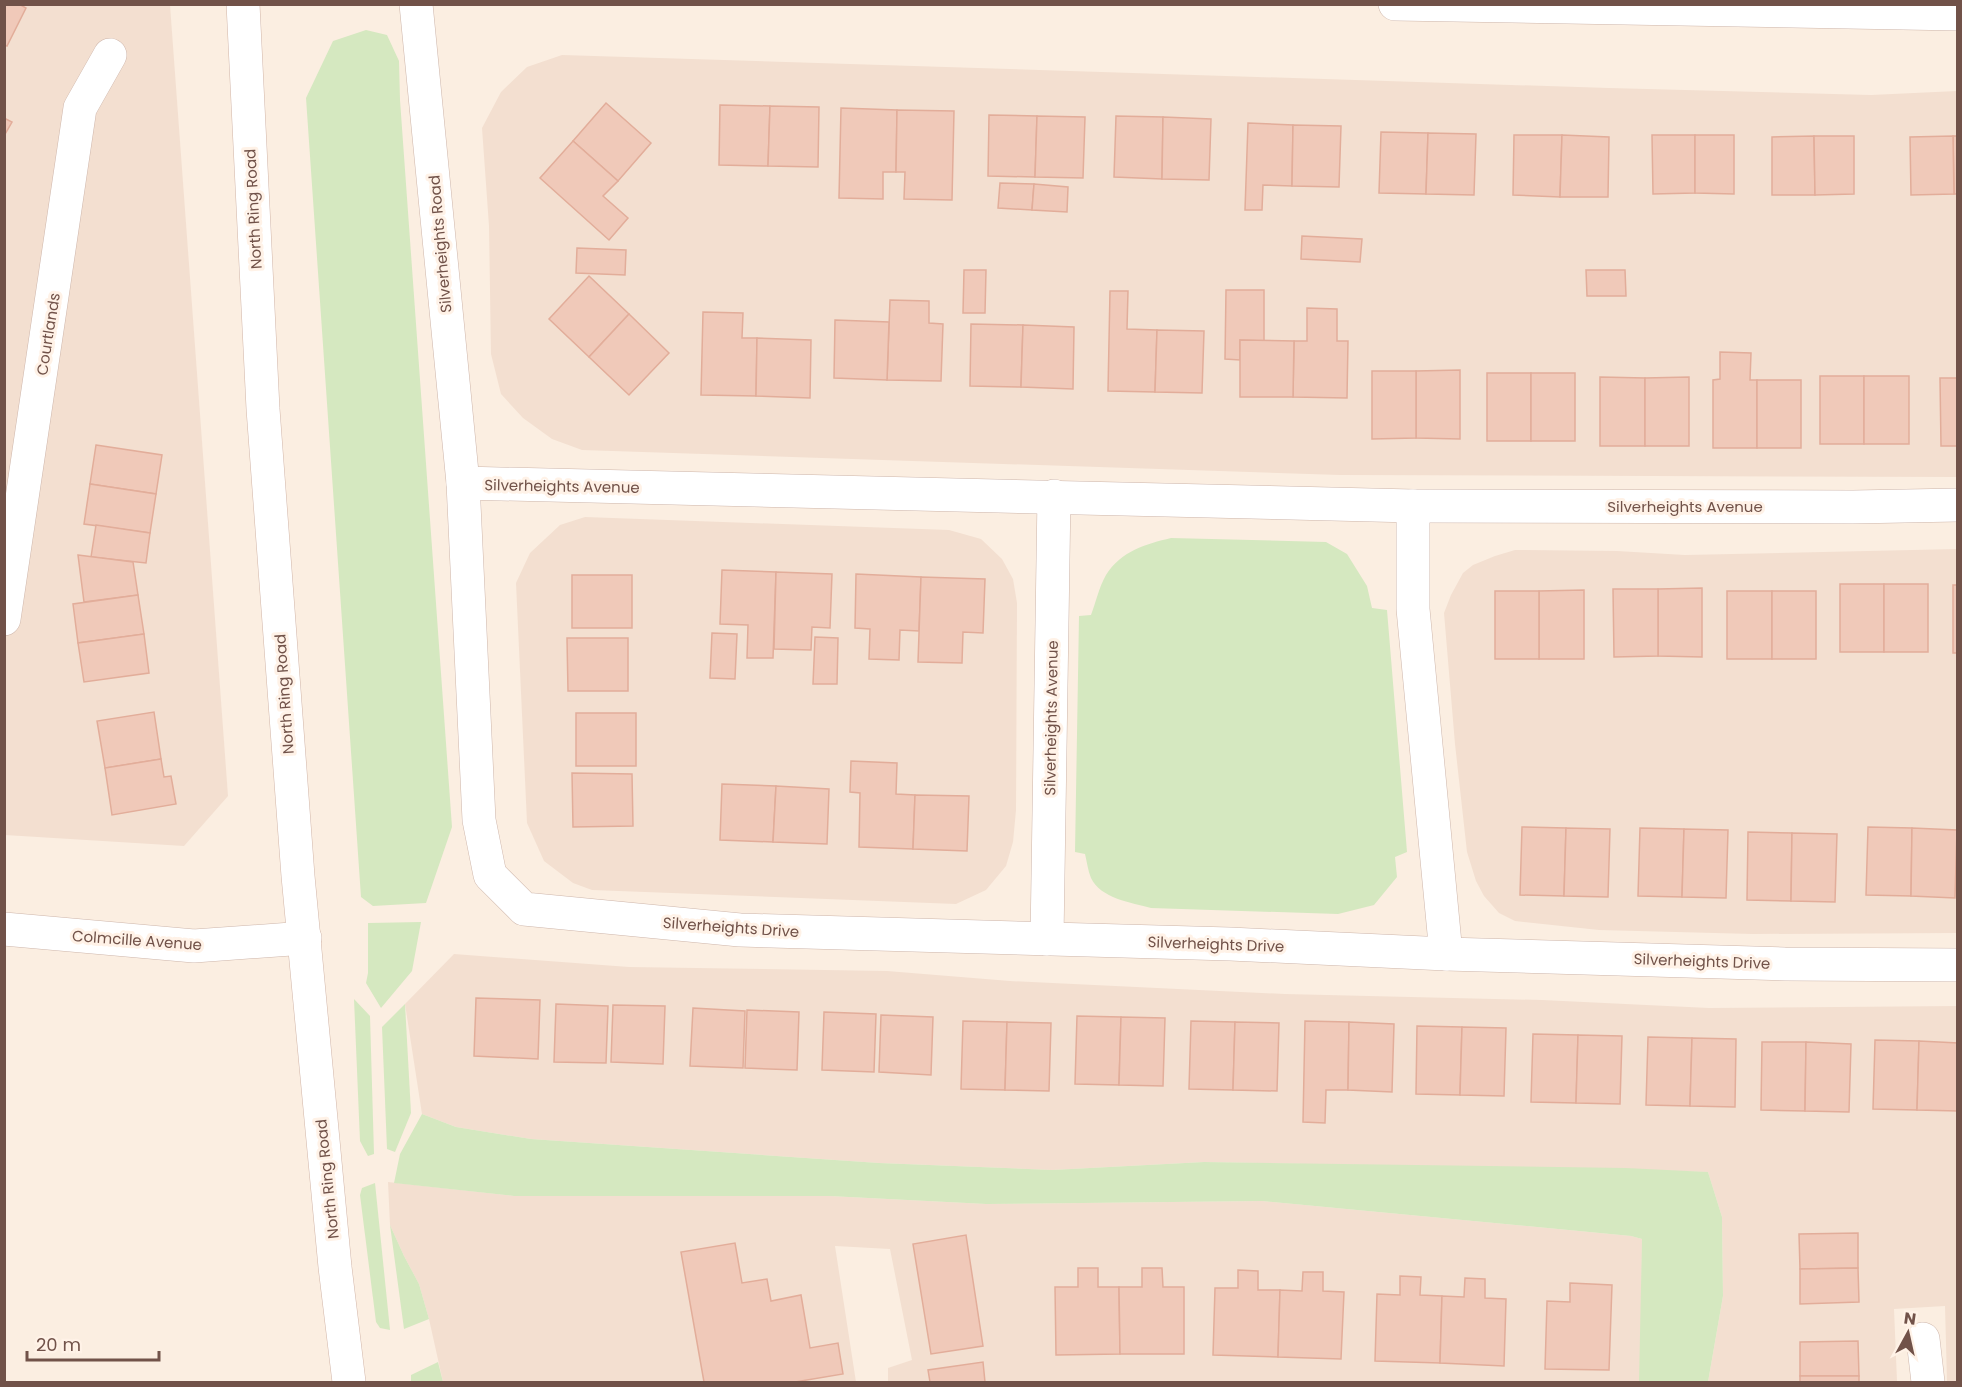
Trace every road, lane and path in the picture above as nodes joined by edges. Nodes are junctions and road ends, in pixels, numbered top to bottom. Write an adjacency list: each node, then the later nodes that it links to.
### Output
1 (243, 4): 13 (street, North Ring Road)
2 (416, 4): 6 (street, Silverheights Road)
3 (1395, 4): 4 (street)
4 (1958, 14)
5 (110, 55): 10 (street, Courtlands)
6 (463, 483): 7 (street, Silverheights Avenue); 11 (street, Silverheights Avenue)
7 (1054, 496): 9 (street, Silverheights Avenue); 14 (street, Silverheights Avenue)
8 (1958, 505): 9 (street, Silverheights Avenue)
9 (1413, 506): 15 (street)
10 (4, 619)
11 (490, 875): 14 (street, Silverheights Drive)
12 (4, 929): 13 (street, Colmcille Avenue)
13 (305, 938): 18 (street, North Ring Road)
14 (1047, 939): 15 (street, Silverheights Drive)
15 (1446, 954): 16 (street, Silverheights Drive)
16 (1958, 965)
17 (1923, 1339): 19 (street)
18 (349, 1383)
19 (1928, 1383)

